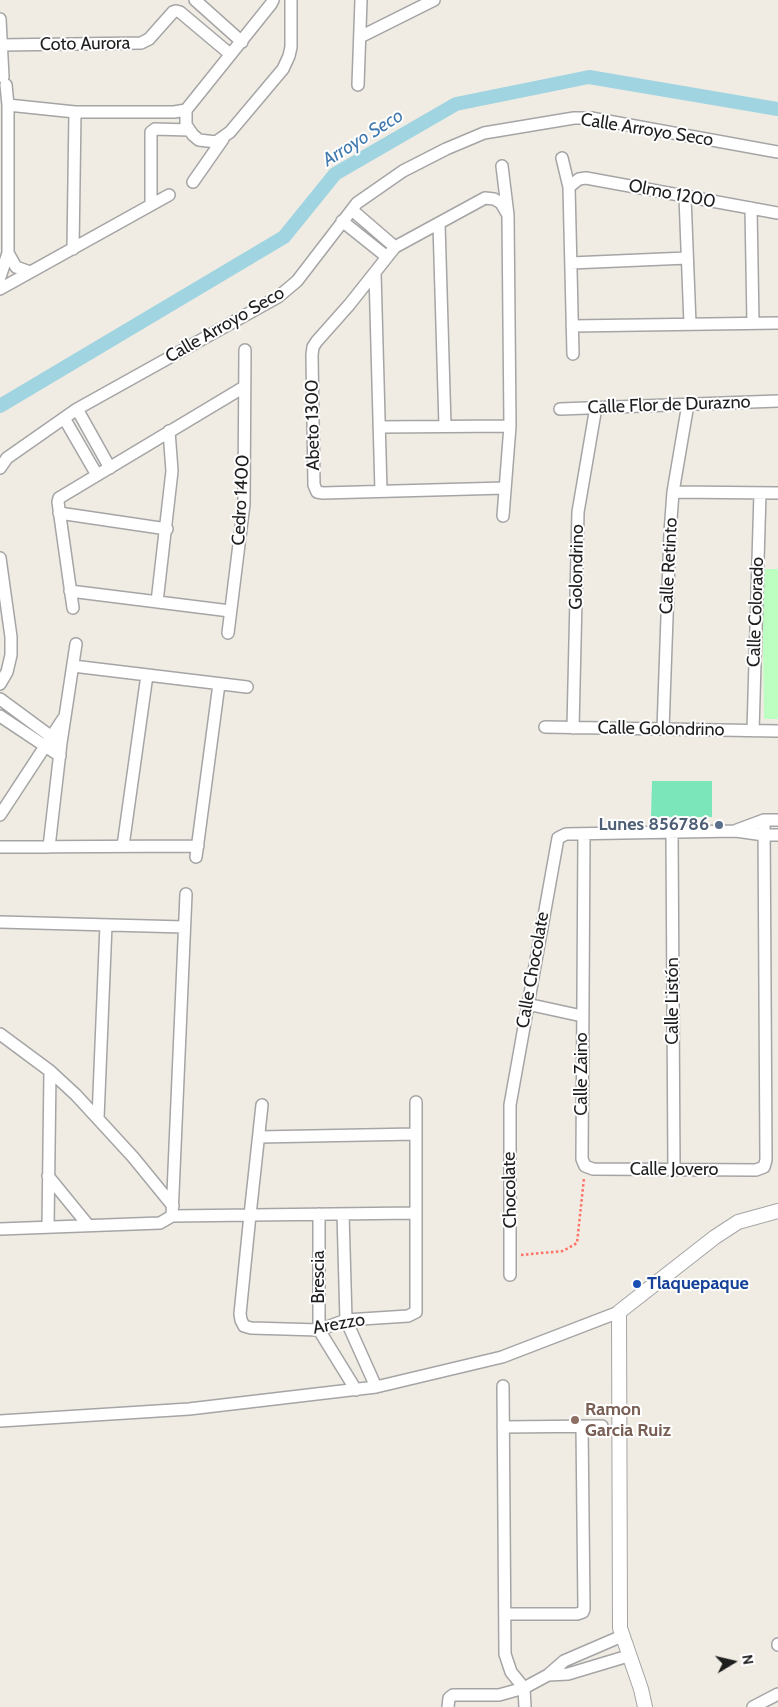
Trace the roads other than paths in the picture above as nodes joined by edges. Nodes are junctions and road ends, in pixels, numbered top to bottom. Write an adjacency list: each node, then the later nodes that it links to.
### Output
1 (195, 0): 8 (street)
2 (273, 0): 8 (street)
3 (291, 0): 16 (street)
4 (361, 0): 7 (street)
5 (433, 0): 7 (street)
6 (0, 19): 9 (street)
7 (360, 37): 11 (street)
8 (242, 42): 10 (street)
9 (1, 45): 10 (street, Coto Aurora); 12 (street)
10 (230, 54): 13 (street)
11 (358, 85)
12 (8, 106): 14 (street); 33 (street)
13 (186, 110): 14 (street); 15 (street)
14 (75, 112): 32 (street)
15 (189, 130): 16 (street); 24 (street)
16 (223, 139): 20 (street)
17 (778, 152): 26 (street, Calle Arroyo Seco)
18 (562, 158): 21 (street)
19 (502, 166): 28 (street)
20 (193, 182)
21 (570, 187): 23 (street, Olmo 1200); 36 (street)
22 (169, 195): 24 (street)
23 (685, 197): 25 (street, Olmo 1200); 35 (street)
24 (151, 204): 32 (street)
25 (751, 208): 27 (street, Olmo 1200); 41 (street)
26 (352, 210): 29 (street, Calle Arroyo Seco); 31 (street)
27 (778, 213)
28 (508, 215): 30 (street, Abeto 1300); 55 (street)
29 (342, 221): 34 (street); 51 (street, Calle Arroyo Seco)
30 (439, 224): 31 (street, Abeto 1300); 54 (street)
31 (395, 247): 34 (street, Abeto 1300)
32 (73, 249): 37 (street)
33 (8, 253): 37 (street); 39 (street)
34 (387, 257): 38 (street, Abeto 1300)
35 (687, 258): 36 (street); 43 (street)
36 (571, 263): 44 (street)
37 (30, 272): 40 (street)
38 (375, 273): 56 (street); 62 (street, Abeto 1300)
39 (0, 277)
40 (0, 289)
41 (753, 323): 42 (street); 43 (street)
42 (778, 323)
43 (690, 324): 44 (street)
44 (572, 326): 46 (street)
45 (245, 350): 47 (street, Cedro 1400)
46 (572, 354)
47 (244, 387): 57 (street); 73 (street, Cedro 1400)
48 (778, 401): 49 (street, Calle Flor de Durazno)
49 (688, 404): 50 (street, Calle Flor de Durazno); 63 (street, Calle Retinto)
50 (596, 407): 52 (street, Calle Flor de Durazno); 84 (street, Golondrino)
51 (77, 409): 53 (street, Calle Arroyo Seco); 59 (street)
52 (560, 409)
53 (64, 418): 58 (street, Calle Arroyo Seco); 60 (street)
54 (446, 426): 55 (street); 56 (street)
55 (510, 426): 61 (street)
56 (379, 427): 62 (street)
57 (169, 431): 59 (street); 68 (street)
58 (0, 468)
59 (110, 468): 60 (street)
60 (97, 475): 66 (street)
61 (505, 488): 62 (street, Abeto 1300); 67 (street)
62 (381, 491)
63 (673, 492): 64 (street); 85 (street, Calle Retinto)
64 (760, 493): 65 (street); 86 (street, Calle Colorado)
65 (778, 493)
66 (59, 513): 68 (street); 70 (street)
67 (503, 516)
68 (167, 529): 71 (street)
69 (0, 558): 78 (street)
70 (70, 591): 71 (street); 72 (street)
71 (157, 602): 73 (street)
72 (73, 608)
73 (230, 612): 74 (street, Cedro 1400)
74 (228, 633)
75 (76, 644): 76 (street)
76 (73, 666): 77 (street); 88 (street)
77 (147, 675): 79 (street); 99 (street)
78 (0, 684)
79 (219, 684): 80 (street); 99 (street)
80 (247, 687)
81 (0, 699): 88 (street)
82 (0, 716): 89 (street)
83 (544, 727): 84 (street, Calle Golondrino)
84 (573, 728): 85 (street, Calle Golondrino)
85 (662, 729): 86 (street, Calle Golondrino)
86 (753, 731): 87 (street, Calle Golondrino)
87 (778, 731)
88 (56, 740): 89 (street); 90 (street)
89 (45, 747): 90 (street); 91 (street)
90 (60, 756): 101 (street)
91 (0, 815)
92 (764, 820): 93 (street); 94 (street); 97 (street)
93 (778, 820)
94 (736, 831): 95 (street); 97 (street)
95 (672, 832): 96 (street); 117 (street, Calle Listón)
96 (584, 834): 106 (street, Calle Chocolate); 107 (street, Calle Zaino)
97 (764, 835): 98 (street); 117 (street, Calle Jovero)
98 (778, 835)
99 (124, 846): 101 (street)
100 (0, 847): 101 (street)
101 (48, 847)
102 (186, 894): 105 (street)
103 (0, 922): 104 (street)
104 (106, 925): 105 (street); 113 (street)
105 (184, 927): 119 (street)
106 (527, 1004): 107 (street); 112 (street, Calle Chocolate)
107 (582, 1016): 116 (street, Calle Zaino)
108 (0, 1034): 109 (street)
109 (50, 1071): 113 (street); 118 (street)
110 (416, 1102): 114 (street, Arezzo)
111 (262, 1105): 115 (street, Arezzo)
112 (510, 1105): 128 (street, Chocolate)
113 (98, 1118): 119 (street)
114 (416, 1134): 115 (street); 121 (street, Arezzo)
115 (259, 1137): 124 (street, Arezzo)
116 (585, 1166): 117 (street, Calle Jovero)
117 (674, 1170)
118 (48, 1176): 125 (street); 126 (street)
119 (172, 1211): 124 (street); 125 (street)
120 (778, 1211): 129 (street)
121 (415, 1213): 123 (street); 130 (street, Arezzo)
122 (319, 1214): 123 (street); 124 (street); 131 (street, Brescia)
123 (343, 1214): 130 (street, Brescia)
124 (250, 1215): 131 (street, Arezzo)
125 (88, 1226): 126 (street)
126 (48, 1227): 127 (street)
127 (0, 1229)
128 (510, 1275)
129 (619, 1312): 133 (street); 140 (street)
130 (346, 1320): 131 (street, Arezzo); 133 (street, Brescia)
131 (320, 1330): 134 (street)
132 (503, 1386): 138 (street)
133 (376, 1387): 134 (street)
134 (356, 1390): 135 (street)
135 (0, 1421)
136 (582, 1426): 137 (street); 138 (street); 139 (street)
137 (602, 1426)
138 (503, 1427): 139 (street)
139 (505, 1614): 143 (street)
140 (622, 1636): 141 (street); 142 (street)
141 (628, 1656): 142 (street); 147 (street)
142 (548, 1675): 143 (street)
143 (524, 1688): 145 (street); 146 (street)
144 (778, 1694): 148 (street)
145 (448, 1707)
146 (524, 1707)
147 (644, 1707)
148 (754, 1707)

